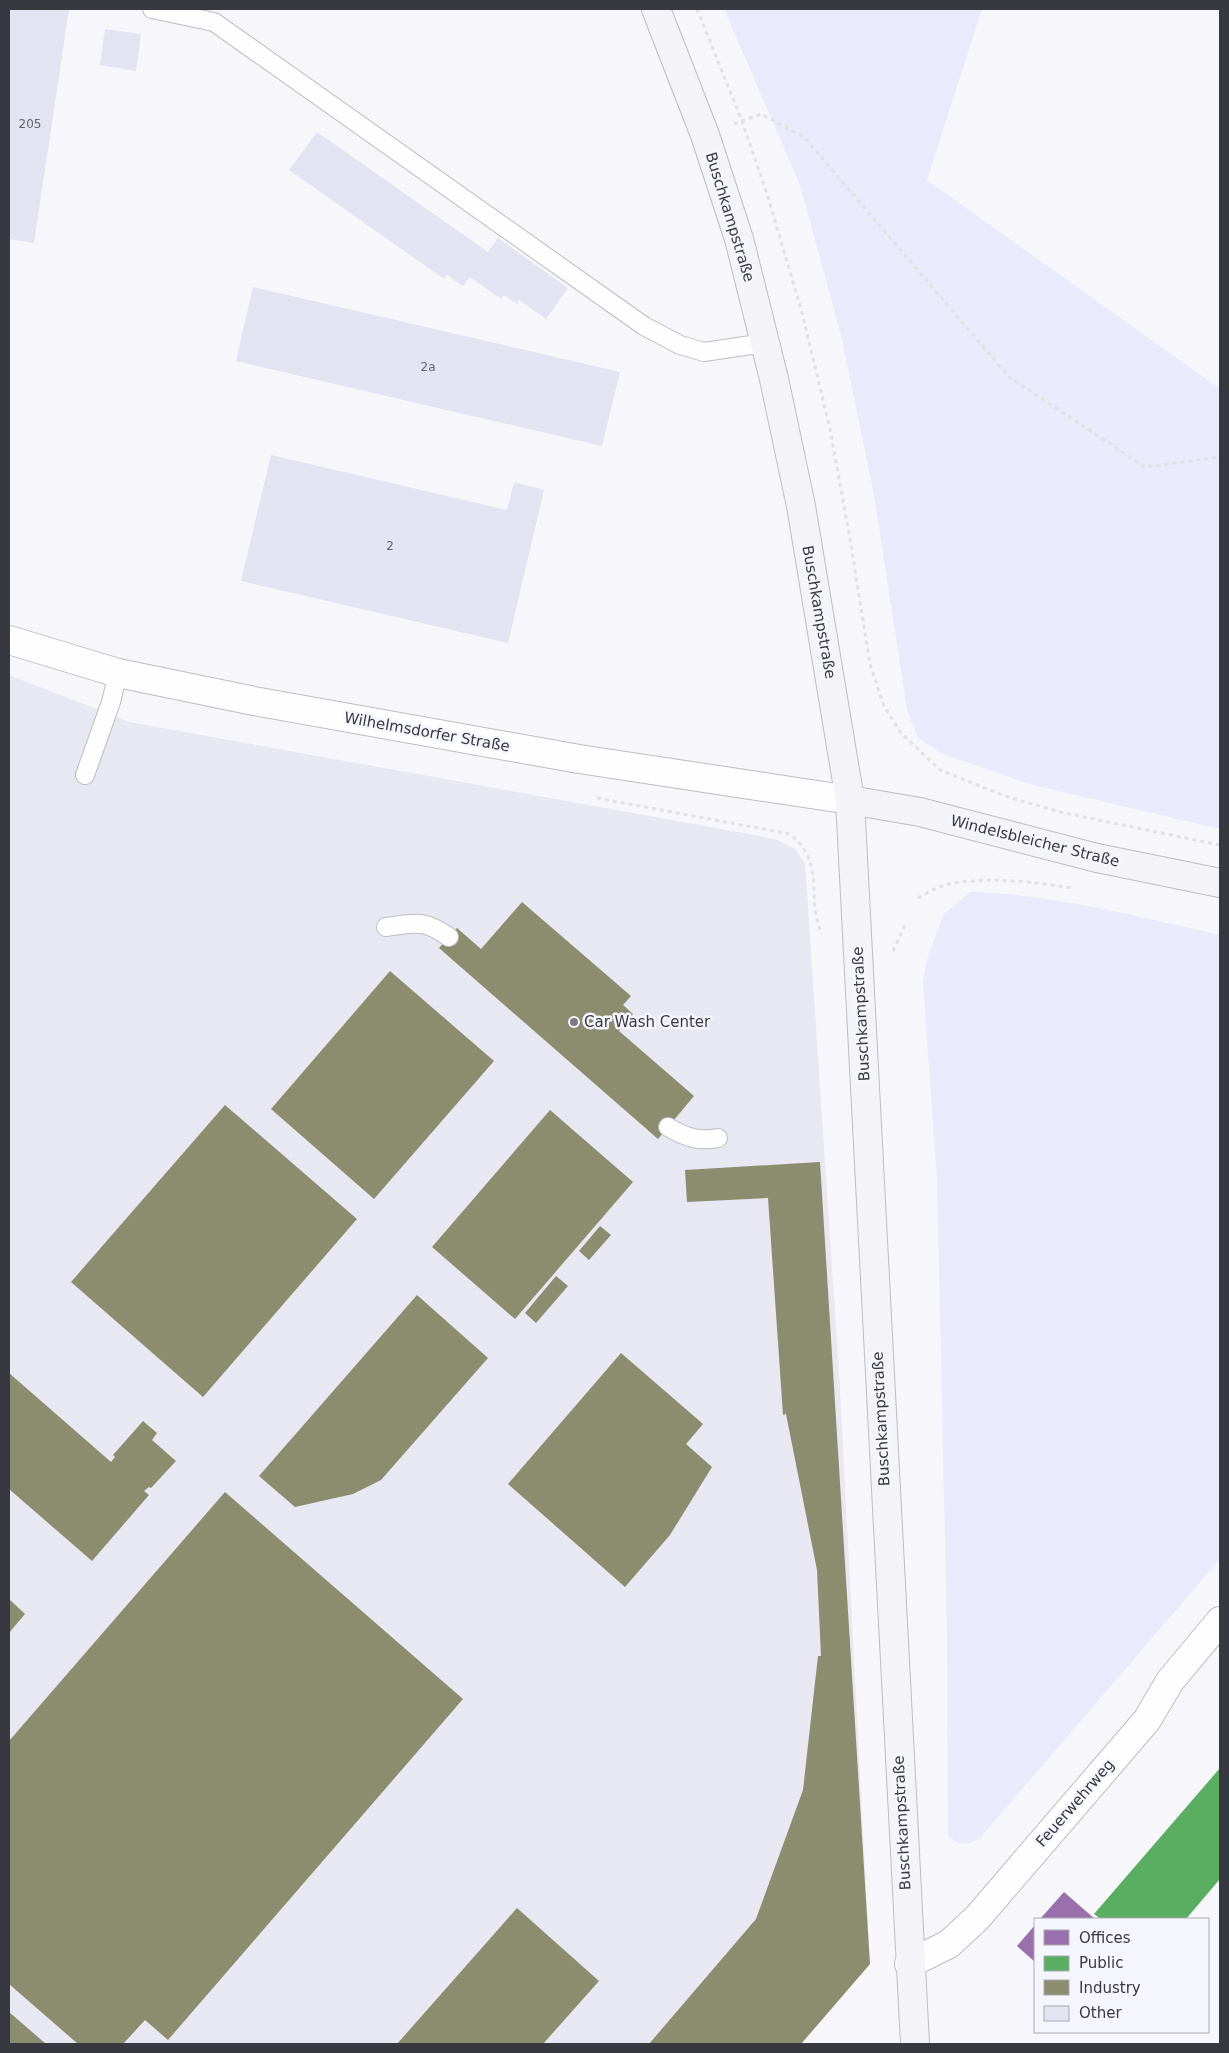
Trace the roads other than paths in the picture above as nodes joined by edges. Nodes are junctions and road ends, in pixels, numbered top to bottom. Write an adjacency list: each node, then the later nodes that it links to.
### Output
1 (152, 9): 3 (lane)
2 (656, 9): 3 (main road, Buschkampstraße)
3 (765, 343): 7 (main road, Buschkampstraße)
4 (9, 640): 5 (street, Wilhelmsdorfer Straße)
5 (118, 674): 6 (lane); 7 (street, Wilhelmsdorfer Straße)
6 (85, 775)
7 (850, 800): 8 (main road, Windelsbleicher Straße); 14 (main road, Buschkampstraße)
8 (1220, 883)
9 (386, 927): 10 (lane)
10 (449, 937)
11 (668, 1127): 12 (lane)
12 (718, 1138)
13 (1220, 1621): 14 (street, Feuerwehrweg)
14 (909, 1964): 15 (main road, Buschkampstraße)
15 (914, 2044)

